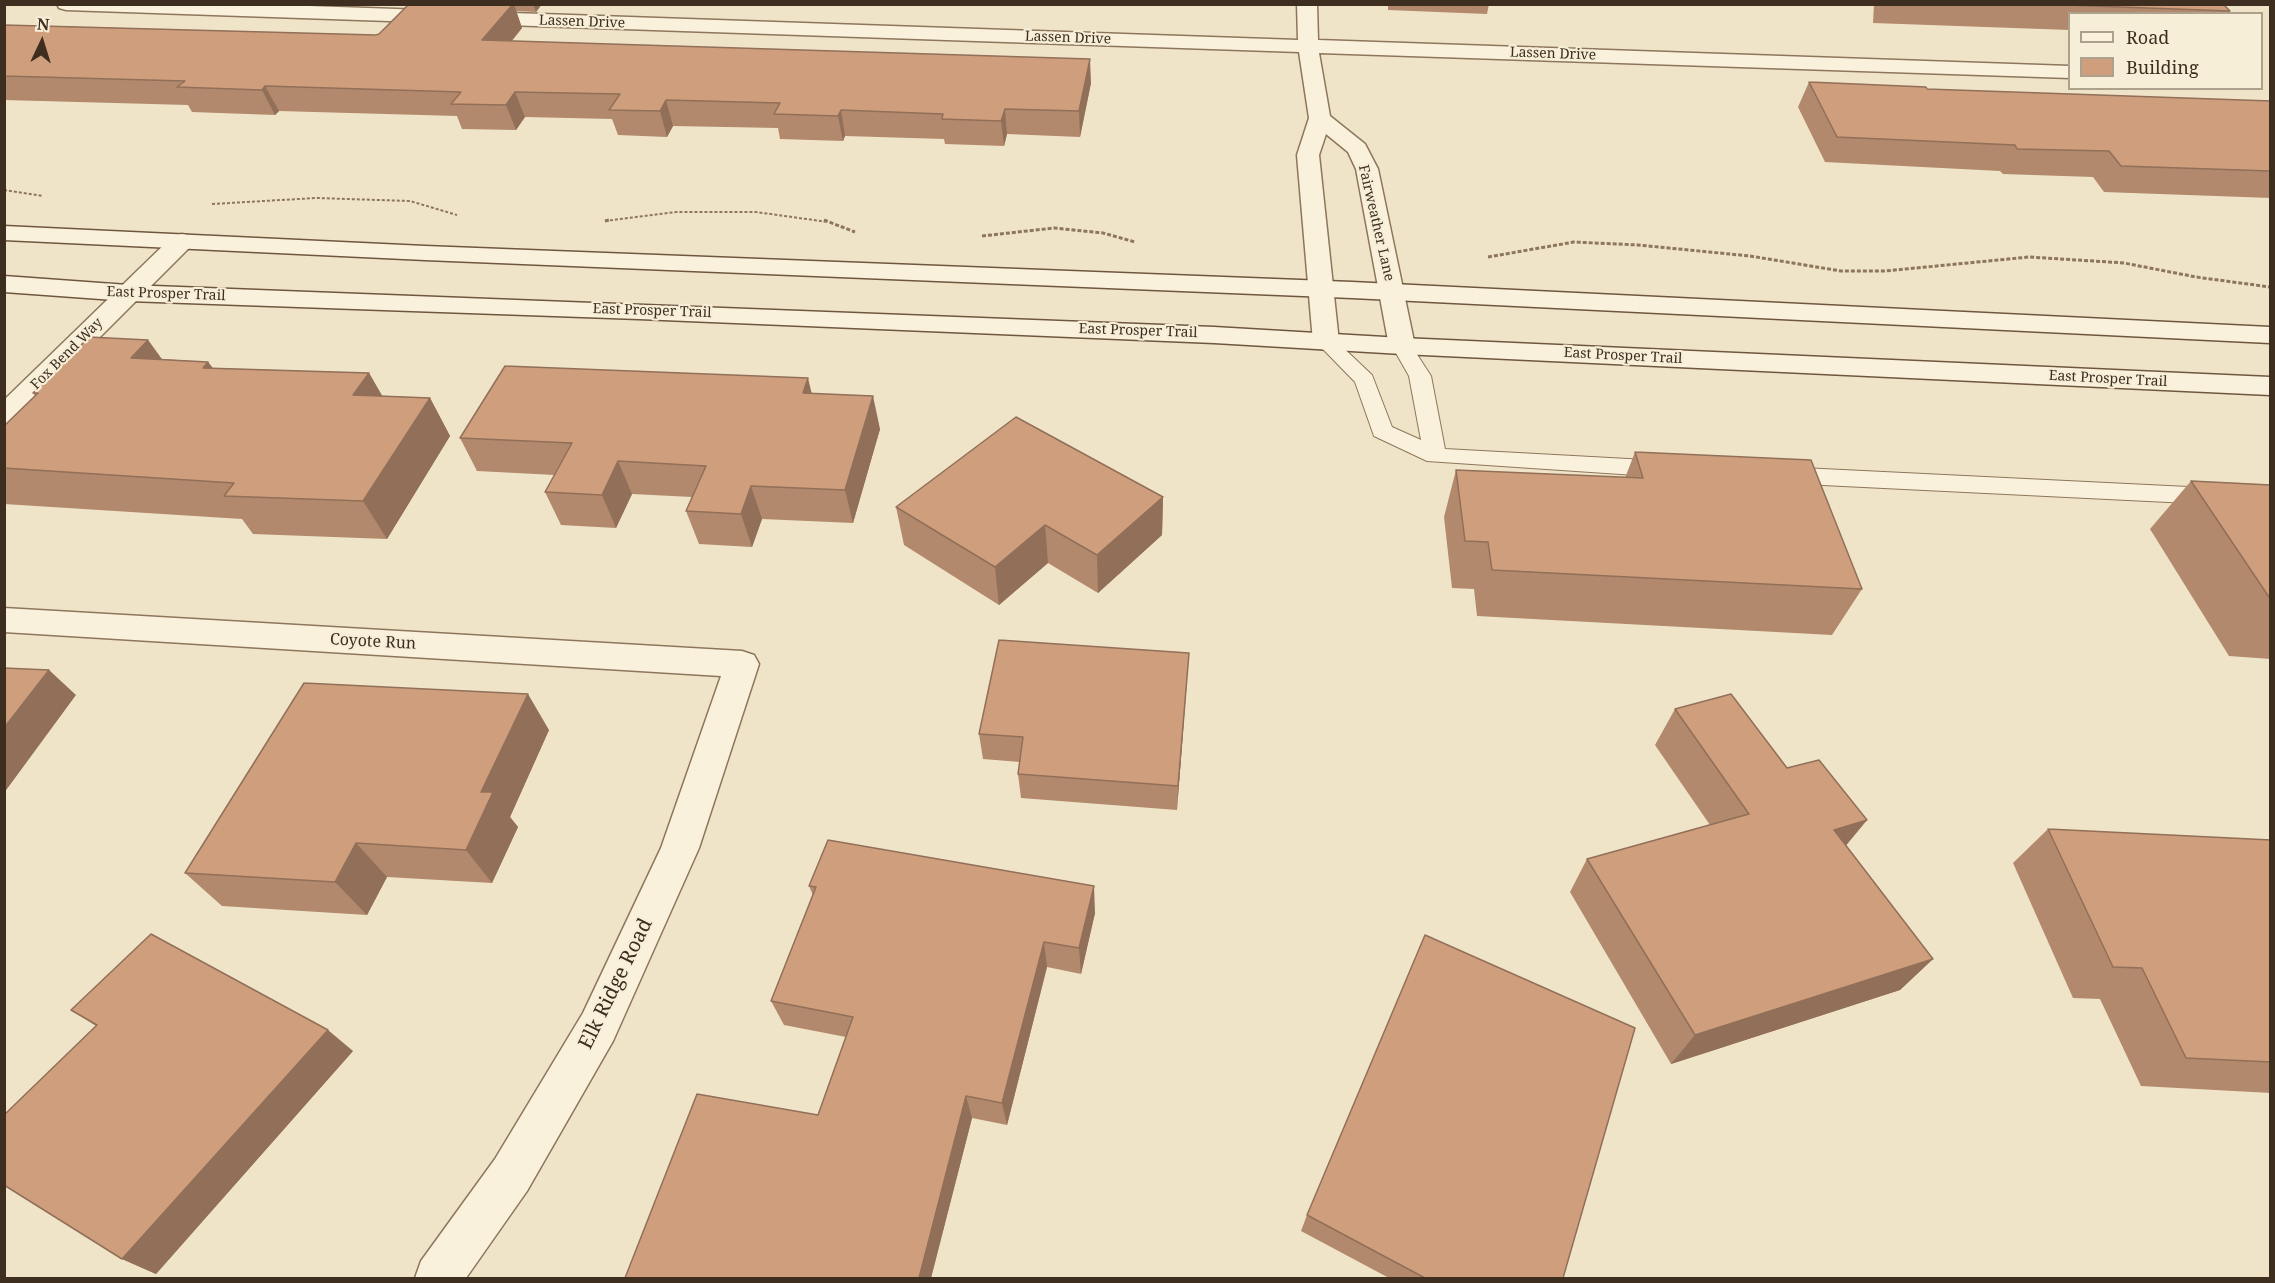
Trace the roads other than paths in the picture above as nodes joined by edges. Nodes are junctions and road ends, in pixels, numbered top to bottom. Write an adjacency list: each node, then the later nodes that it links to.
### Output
1 (66, 4): 3 (street, Lassen Drive)
2 (1307, 4): 3 (street)
3 (1308, 46): 4 (street, Lassen Drive); 5 (street)
4 (2068, 72)
5 (1320, 118): 9 (street); 10 (street, Fairweather Lane)
6 (4, 233): 7 (street)
7 (182, 241): 9 (street); 11 (street, Fox Bend Way)
8 (4, 284): 11 (street, East Prosper Trail)
9 (1320, 289): 10 (street); 13 (street)
10 (1392, 292): 12 (street); 14 (street, Fairweather Lane)
11 (128, 293): 13 (street, East Prosper Trail); 16 (street, Fox Bend Way)
12 (2271, 335)
13 (1326, 342): 14 (street, East Prosper Trail); 17 (lane)
14 (1401, 346): 15 (street, East Prosper Trail); 17 (lane)
15 (2271, 386)
16 (4, 417)
17 (1435, 456): 18 (lane)
18 (1686, 470)
19 (1758, 474): 20 (lane)
20 (2271, 499)
21 (4, 620): 22 (street, Coyote Run)
22 (742, 663): 23 (street, Elk Ridge Road)
23 (438, 1278)

